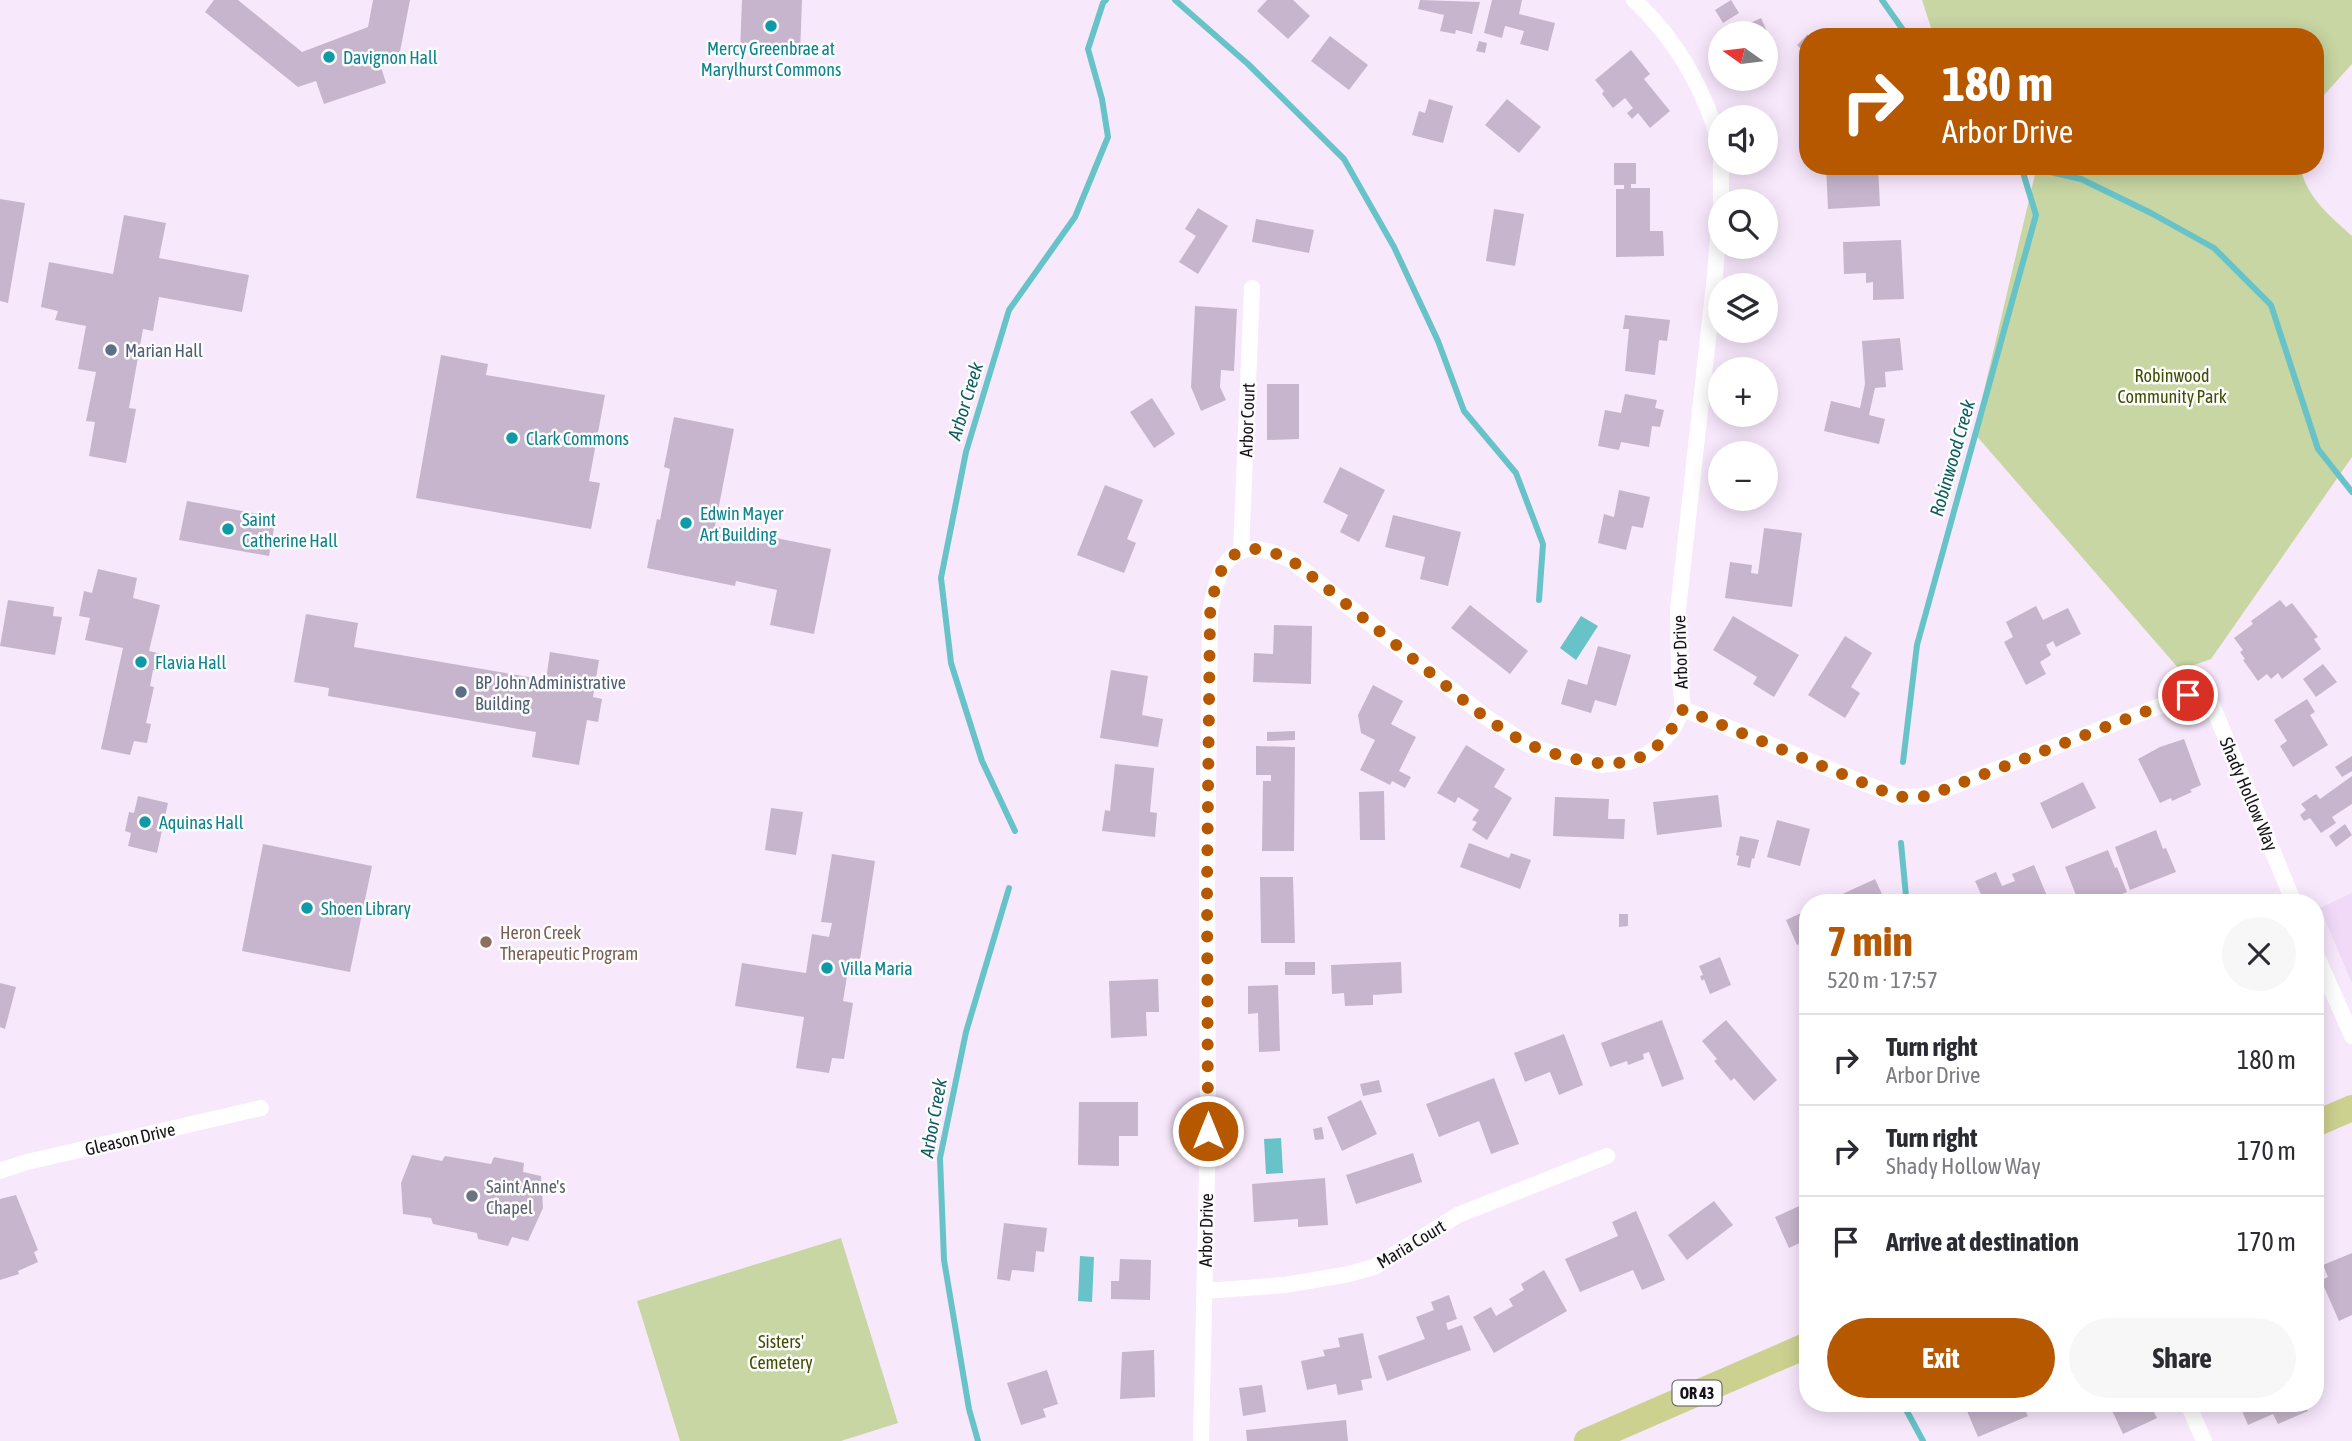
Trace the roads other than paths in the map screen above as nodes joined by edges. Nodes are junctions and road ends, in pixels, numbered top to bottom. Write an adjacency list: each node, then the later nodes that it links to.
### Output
1 (1634, 0): 2 (street)
2 (1708, 105)
3 (1716, 259): 6 (street, Arbor Drive)
4 (1252, 288): 5 (street, Arbor Court)
5 (1241, 551): 6 (street, Arbor Drive); 15 (street, Arbor Drive)
6 (1683, 709): 7 (street, Shady Hollow Way)
7 (2290, 894)
8 (2324, 972): 9 (street)
9 (2352, 1036)
10 (261, 1108): 14 (street, Gleason Drive)
11 (2352, 1108): 12 (main road)
12 (2324, 1120)
13 (1607, 1156): 15 (street, Maria Court)
14 (0, 1171)
15 (1205, 1291): 18 (street, Arbor Drive)
16 (1799, 1349): 19 (main road, OR 43)
17 (2191, 1412): 20 (street)
18 (1201, 1441)
19 (1587, 1441)
20 (2204, 1441)

